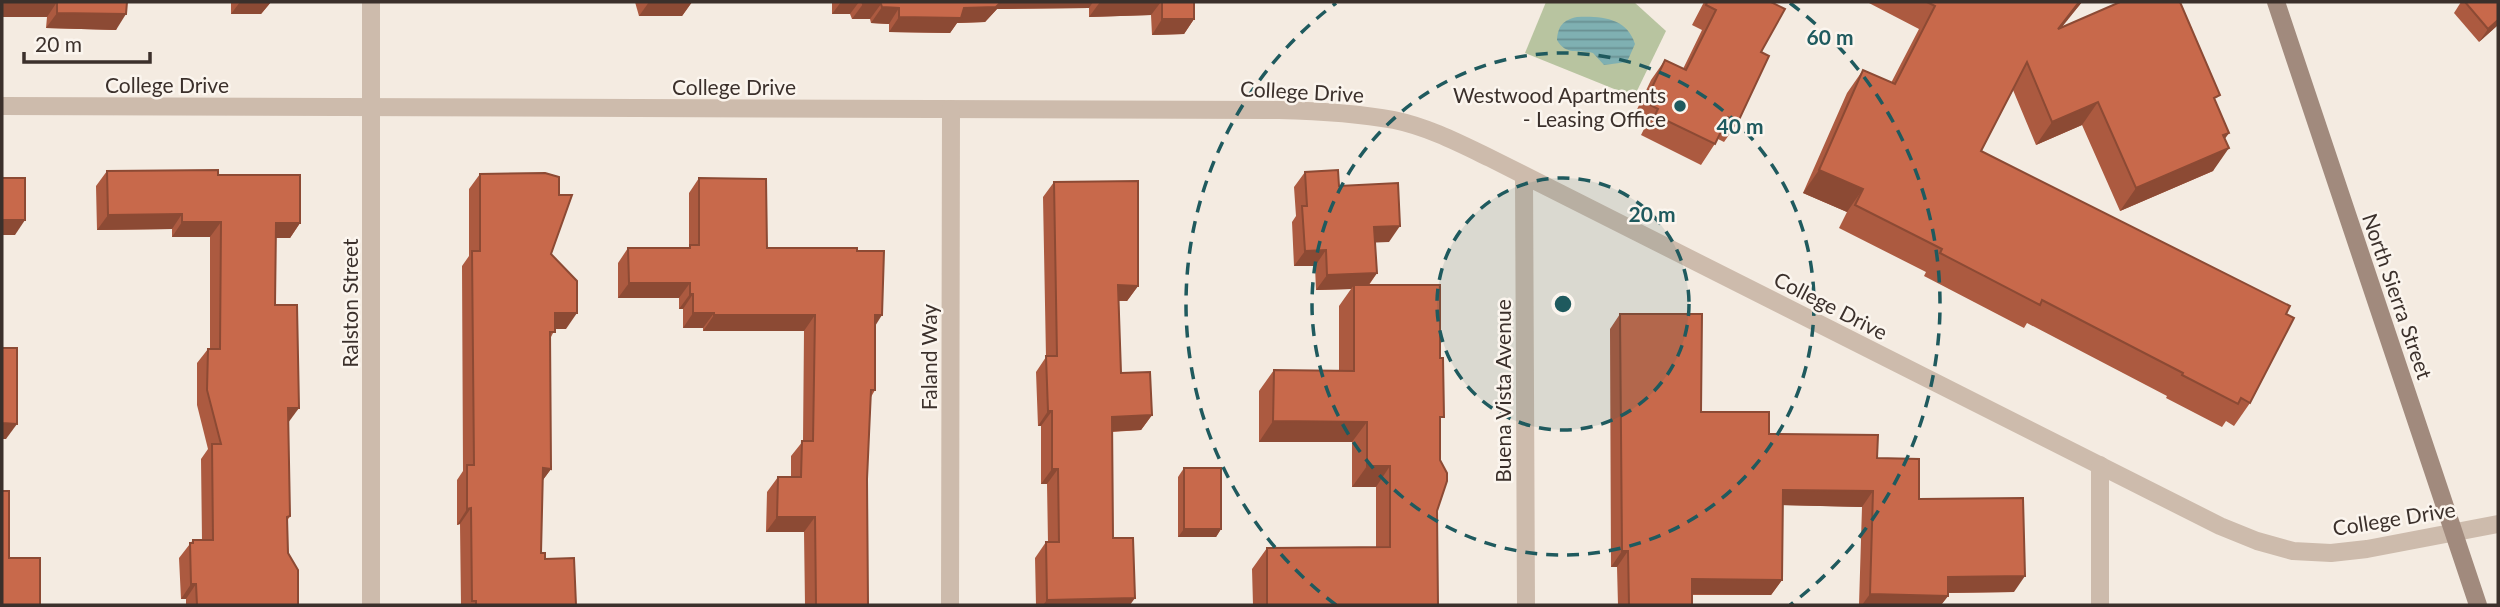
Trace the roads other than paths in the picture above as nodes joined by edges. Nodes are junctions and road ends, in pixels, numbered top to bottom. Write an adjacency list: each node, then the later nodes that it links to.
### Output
1 (371, 2): 4 (street, Ralston Street)
2 (2276, 2): 9 (main road, North Sierra Street)
3 (2, 106): 4 (street, College Drive)
4 (372, 107): 5 (street, College Drive); 10 (street, Ralston Street)
5 (951, 109): 6 (street, College Drive); 11 (street, Faland Way)
6 (1524, 176): 7 (street, College Drive); 12 (street, Buena Vista Avenue)
7 (2100, 465): 9 (street, College Drive); 13 (street)
8 (2498, 524): 9 (street, College Drive)
9 (2453, 532): 14 (main road, North Sierra Street)
10 (371, 605)
11 (950, 605)
12 (1526, 605)
13 (2100, 605)
14 (2479, 605)

